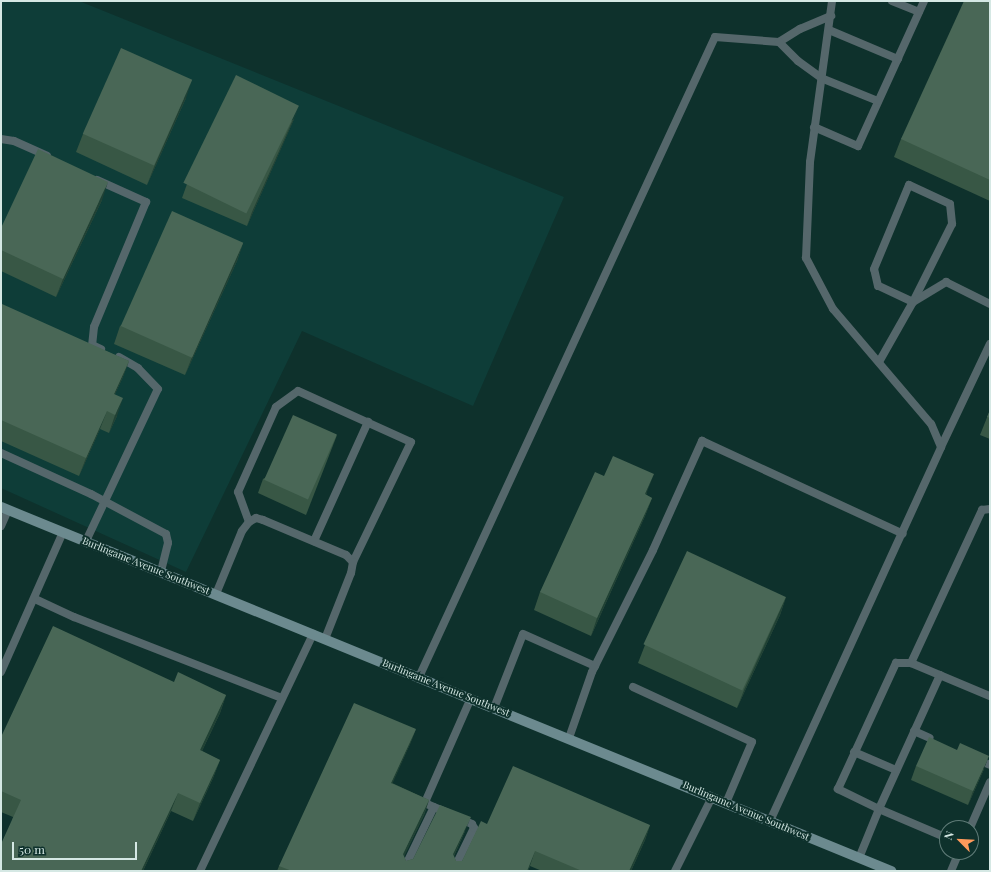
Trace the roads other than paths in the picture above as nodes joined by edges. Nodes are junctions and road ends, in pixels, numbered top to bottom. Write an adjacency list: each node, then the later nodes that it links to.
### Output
1 (832, 1): 5 (lane)
2 (892, 1): 4 (lane)
3 (924, 1): 4 (lane)
4 (919, 12): 8 (lane)
5 (831, 16): 6 (lane); 7 (lane)
6 (830, 30): 8 (lane); 9 (lane)
7 (779, 42): 9 (lane); 41 (lane)
8 (898, 59): 10 (lane)
9 (821, 78): 10 (lane); 11 (lane)
10 (878, 101): 11 (lane)
11 (814, 127): 18 (lane)
12 (1, 138): 13 (lane)
13 (55, 160)
14 (90, 176): 22 (lane)
15 (913, 302): 15 (lane); 16 (lane); 18 (lane)
16 (990, 304)
17 (990, 344): 20 (lane)
18 (879, 362): 20 (lane)
19 (368, 422): 25 (lane); 30 (lane); 31 (lane)
20 (941, 447): 28 (lane)
21 (1, 453): 22 (lane)
22 (104, 503): 29 (lane); 32 (lane)
23 (5, 508): 26 (lane); 27 (street, Burlingame Avenue Southwest)
24 (990, 509): 37 (lane)
25 (249, 522): 30 (lane); 33 (lane)
26 (1, 526)
27 (64, 532): 29 (street, Burlingame Avenue Southwest); 34 (lane)
28 (903, 534): 38 (lane); 60 (lane)
29 (86, 541): 32 (street, Burlingame Avenue Southwest)
30 (314, 541): 31 (lane)
31 (353, 562): 36 (lane)
32 (161, 572): 33 (street, Burlingame Avenue Southwest)
33 (216, 594): 35 (street, Burlingame Avenue Southwest)
34 (35, 598): 39 (lane); 44 (lane)
35 (313, 634): 36 (street, Burlingame Avenue Southwest); 44 (lane)
36 (326, 639): 41 (street, Burlingame Avenue Southwest)
37 (911, 663): 40 (lane); 50 (lane)
38 (595, 666): 46 (lane); 48 (lane)
39 (1, 672)
40 (940, 675): 43 (lane); 47 (lane)
41 (419, 677): 45 (street, Burlingame Avenue Southwest)
42 (633, 688): 56 (lane)
43 (990, 696)
44 (282, 698): 64 (lane)
45 (471, 698): 46 (street, Burlingame Avenue Southwest); 57 (lane)
46 (494, 708): 48 (street, Burlingame Avenue Southwest)
47 (914, 731): 49 (lane); 53 (lane)
48 (569, 738): 55 (street, Burlingame Avenue Southwest)
49 (930, 738)
50 (854, 752): 53 (lane); 58 (lane)
51 (970, 756): 52 (lane)
52 (990, 765)
53 (896, 770): 58 (lane)
54 (990, 782): 59 (lane)
55 (712, 797): 56 (street, Burlingame Avenue Southwest); 67 (lane)
56 (726, 802): 60 (street, Burlingame Avenue Southwest)
57 (434, 807): 65 (lane); 66 (lane)
58 (879, 809): 61 (lane); 62 (lane)
59 (973, 820)
60 (770, 821): 62 (street, Burlingame Avenue Southwest)
61 (939, 835)
62 (859, 858): 68 (street, Burlingame Avenue Southwest)
63 (956, 860): 69 (lane)
64 (200, 871)
65 (403, 871)
66 (453, 871)
67 (675, 871)
68 (891, 871)
69 (951, 871)

